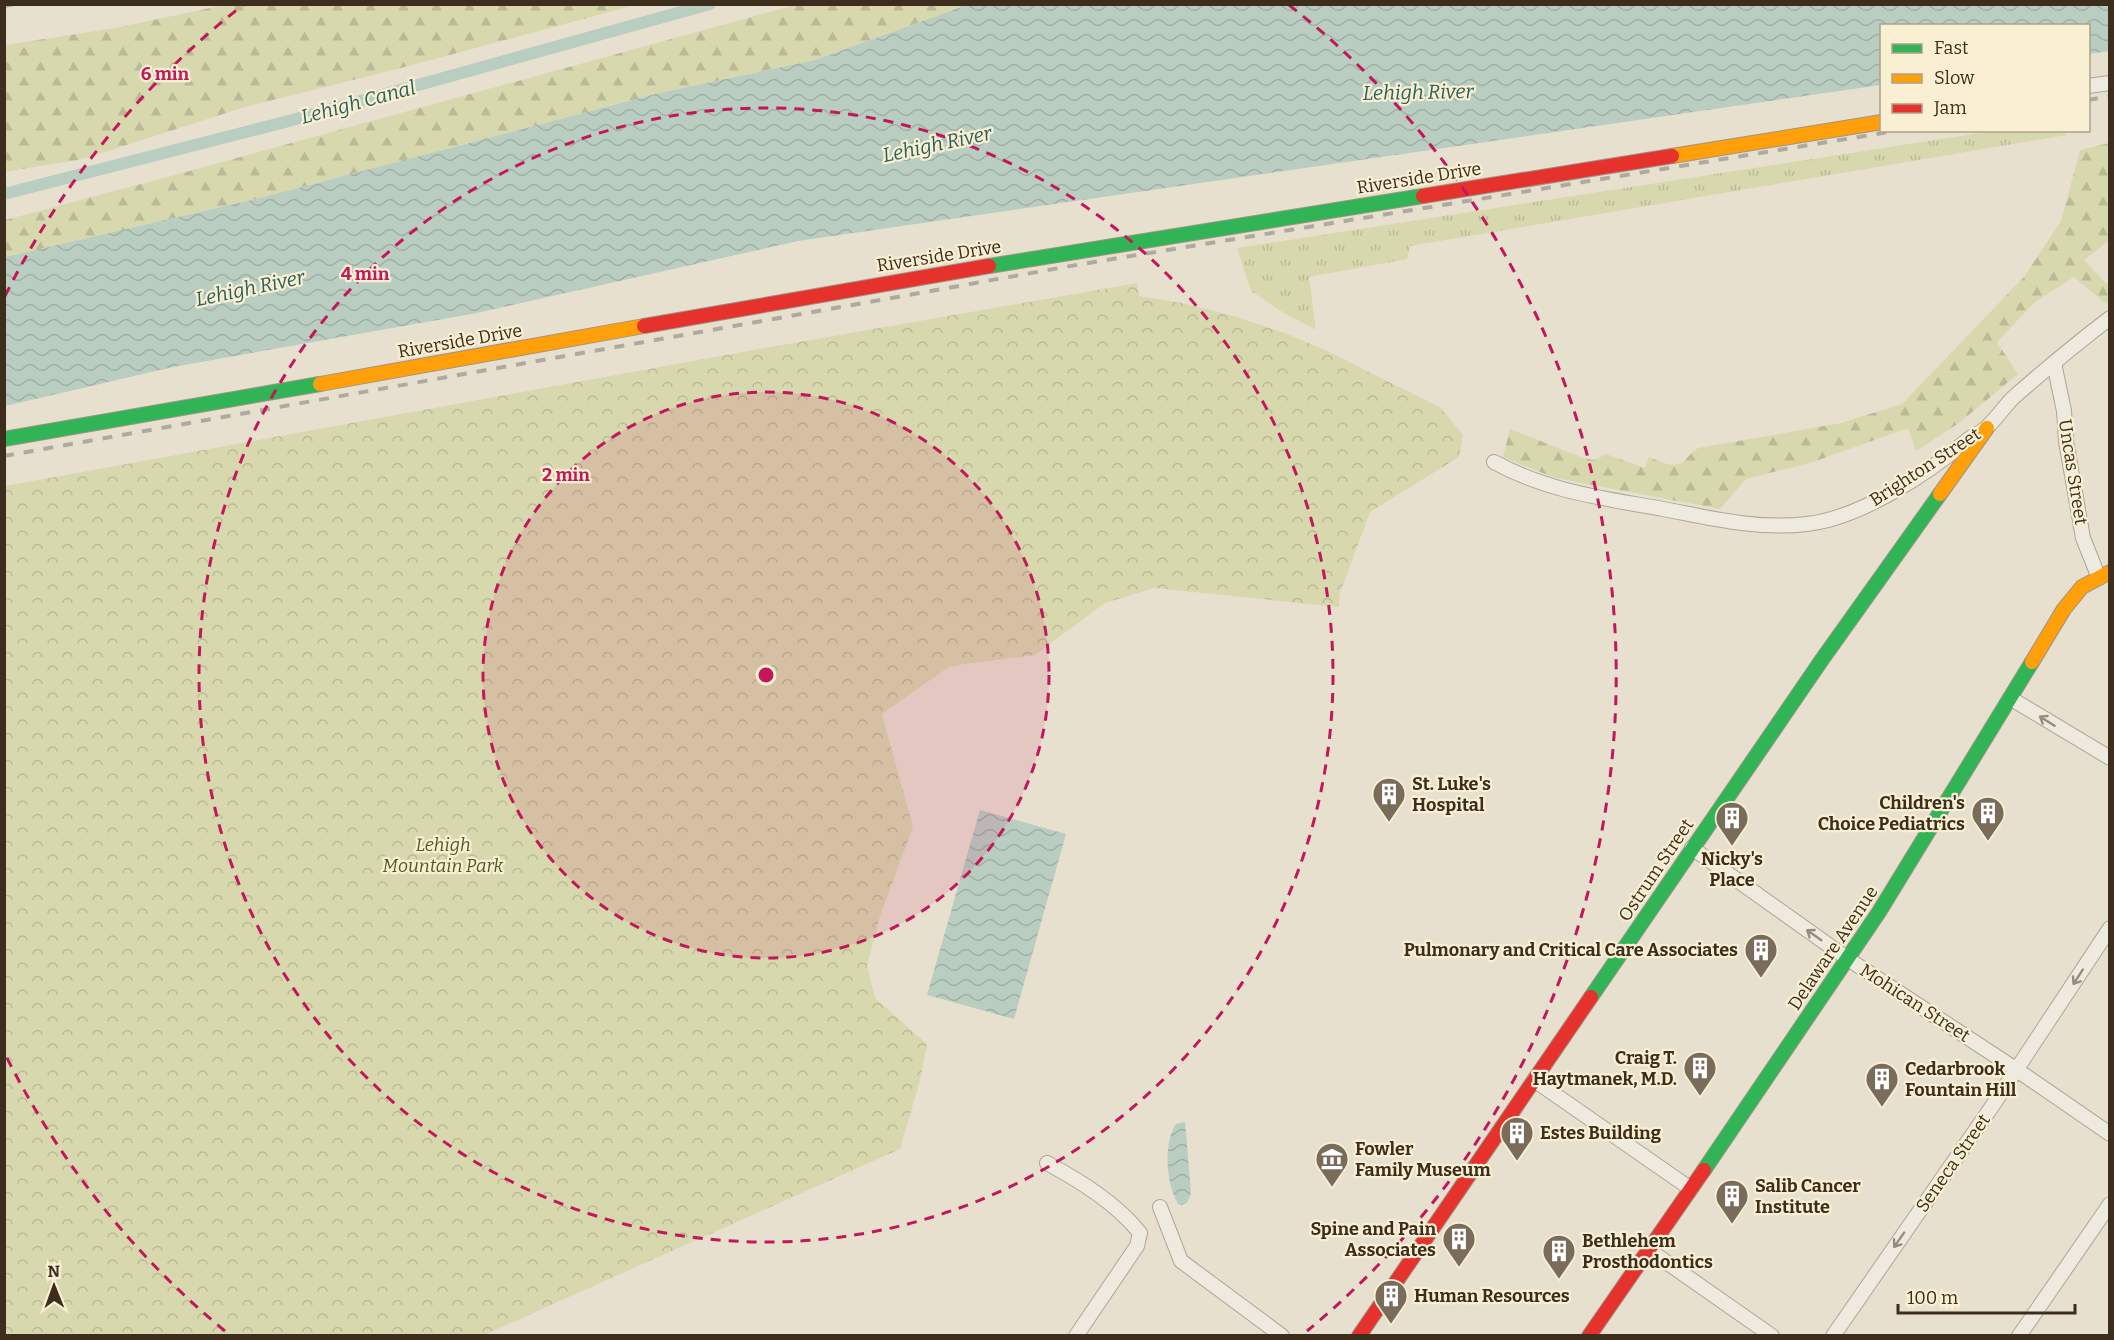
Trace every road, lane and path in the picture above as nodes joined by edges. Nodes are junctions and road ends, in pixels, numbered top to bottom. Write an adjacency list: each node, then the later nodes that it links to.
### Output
1 (2109, 83): 2 (street)
2 (2090, 86)
3 (1880, 122): 7 (street, Riverside Drive)
4 (2109, 318): 5 (street, Brighton Street)
5 (2054, 363): 6 (street, Brighton Street); 9 (street, Uncas Street)
6 (1987, 428): 8 (street, Brighton Street); 12 (street, Ostrum Street)
7 (4, 439)
8 (1494, 462)
9 (2104, 575): 10 (street, Delaware Avenue)
10 (2010, 698): 11 (street, one-way to 10); 14 (street, Delaware Avenue)
11 (2109, 758)
12 (1692, 849): 14 (street, Mohican Street, one-way to 12); 16 (street, Ostrum Street)
13 (2108, 933): 15 (street, Seneca Street, one-way to 15)
14 (1848, 959): 15 (street, Mohican Street); 19 (street, Delaware Avenue)
15 (2017, 1070): 17 (street, Mohican Street); 28 (street, Seneca Street, one-way to 28)
16 (1534, 1080): 19 (street); 25 (street, Ostrum Street)
17 (2109, 1134)
18 (1047, 1163): 23 (street)
19 (1691, 1189): 22 (street, Delaware Avenue)
20 (2109, 1204): 29 (street)
21 (1160, 1207): 24 (street)
22 (1649, 1250): 26 (street, Delaware Avenue); 27 (street)
23 (1076, 1335)
24 (1282, 1335)
25 (1359, 1335)
26 (1589, 1335)
27 (1772, 1335)
28 (1833, 1335)
29 (2019, 1335)

